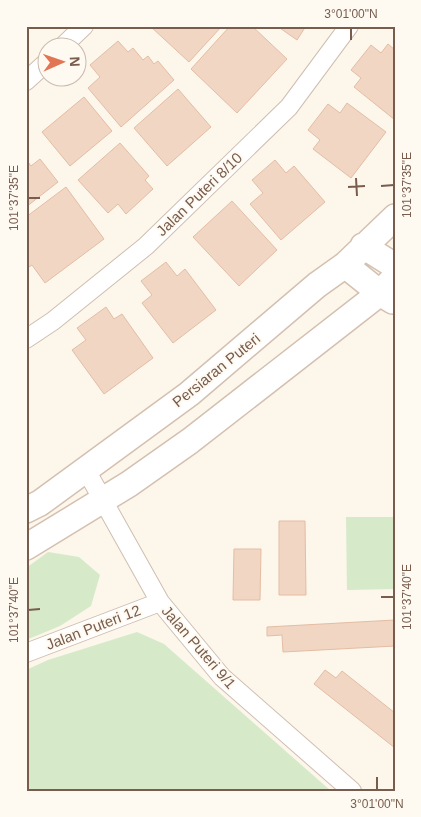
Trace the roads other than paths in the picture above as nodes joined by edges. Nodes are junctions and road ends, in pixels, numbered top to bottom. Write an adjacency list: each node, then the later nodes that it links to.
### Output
1 (84, 26): 3 (street)
2 (349, 26): 11 (street, Jalan Puteri 8/10)
3 (71, 38)
4 (38, 70): 5 (street)
5 (26, 81)
6 (395, 217): 7 (main road, Persiaran Puteri)
7 (363, 246): 8 (main road, Persiaran Puteri); 9 (main road)
8 (345, 264): 10 (main road); 12 (main road, Persiaran Puteri)
9 (395, 266)
10 (390, 291): 13 (main road)
11 (26, 339)
12 (86, 470): 13 (street, Jalan Puteri 9/1); 14 (main road, Persiaran Puteri)
13 (102, 500): 15 (main road); 16 (street, Jalan Puteri 9/1)
14 (26, 510)
15 (26, 547)
16 (160, 602): 17 (street, Jalan Puteri 12); 18 (street, Jalan Puteri 9/1)
17 (26, 653)
18 (352, 791)

